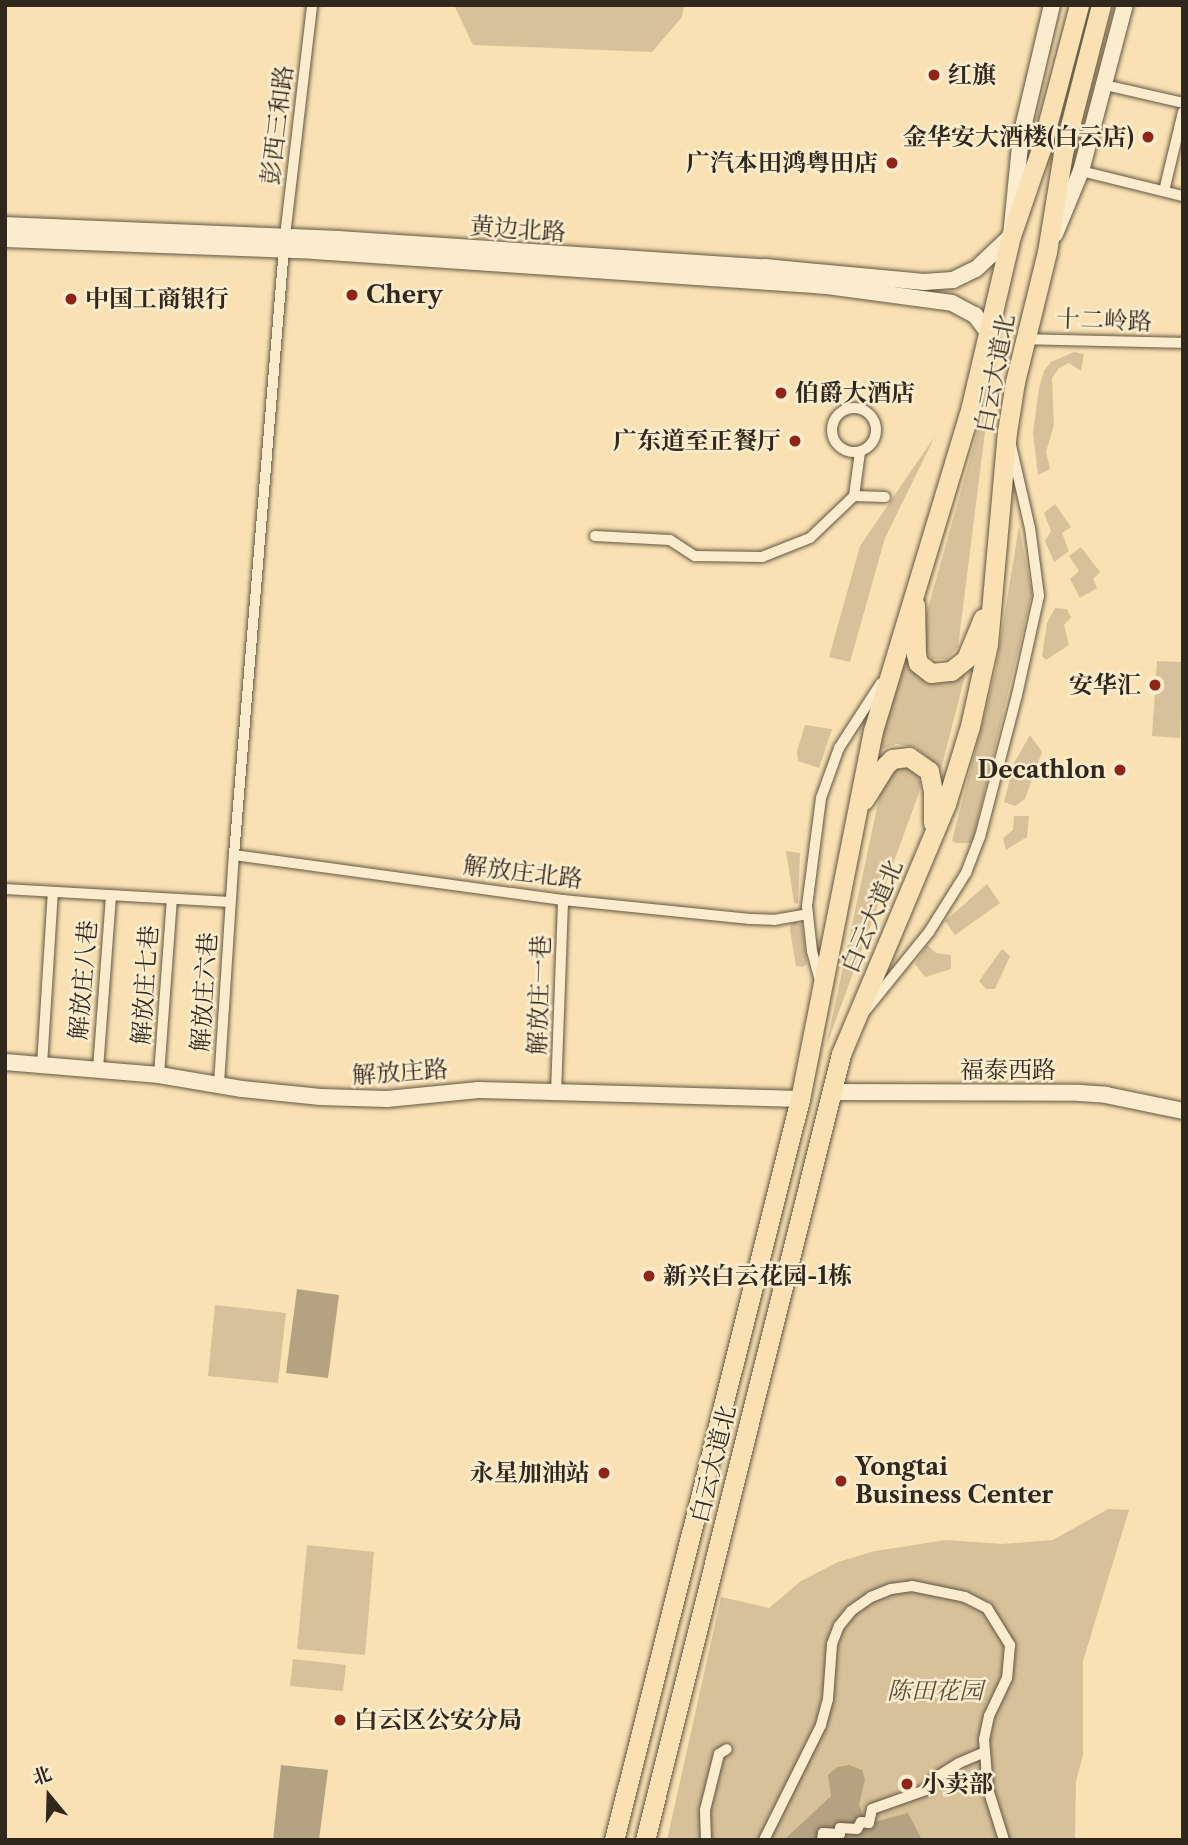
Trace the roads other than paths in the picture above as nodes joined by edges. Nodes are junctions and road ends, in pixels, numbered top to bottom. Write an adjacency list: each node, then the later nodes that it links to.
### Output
1 (312, 5): 15 (street, 彭西三和路)
2 (1052, 5): 13 (street)
3 (1079, 5): 13 (highway, 白云大道北)
4 (1101, 5): 16 (highway, 白云大道北)
5 (1125, 5): 6 (street)
6 (1105, 85): 7 (street); 9 (street)
7 (1183, 103)
8 (1183, 112): 10 (street)
9 (1081, 172): 10 (street); 16 (street)
10 (1164, 191): 11 (street)
11 (1183, 195)
12 (5, 225): 15 (street, 黄边北路)
13 (1011, 236): 15 (street, 黄边北路); 17 (highway, 白云大道北)
14 (5, 240): 15 (street, 黄边北路)
15 (285, 242): 17 (street, 黄边北路); 30 (street, 彭西三和路)
16 (1047, 252): 18 (highway, 白云大道北)
17 (990, 335): 26 (highway, 白云大道北)
18 (1023, 339): 19 (street, 十二岭路); 20 (highway, 白云大道北)
19 (1183, 343)
20 (1007, 432): 25 (highway, 白云大道北); 39 (street)
21 (860, 452): 21 (street); 22 (street)
22 (854, 496): 23 (street); 24 (street)
23 (885, 497)
24 (595, 536)
25 (994, 583): 26 (highway); 29 (highway, 白云大道北)
26 (914, 586): 27 (highway, 白云大道北)
27 (889, 672): 28 (highway, 白云大道北); 37 (street)
28 (853, 820): 29 (highway); 38 (highway, 白云大道北)
29 (932, 838): 39 (highway, 白云大道北)
30 (234, 855): 35 (street, 解放庄北路); 36 (street, 解放庄六巷)
31 (5, 889): 32 (street)
32 (53, 891): 33 (street); 41 (street)
33 (111, 895): 34 (street); 42 (street, 解放庄八巷)
34 (172, 898): 36 (street); 43 (street, 解放庄七巷)
35 (563, 900): 37 (street, 解放庄北路); 45 (street, 解放庄一巷)
36 (231, 902): 44 (street, 解放庄六巷)
37 (807, 914): 38 (street)
38 (823, 991): 47 (highway, 白云大道北)
39 (850, 1029): 46 (highway, 白云大道北)
40 (5, 1062): 41 (street, 解放庄路)
41 (42, 1065): 42 (street, 解放庄路)
42 (97, 1069): 43 (street, 解放庄路)
43 (159, 1075): 44 (street, 解放庄路)
44 (219, 1084): 45 (street, 解放庄路)
45 (556, 1093): 47 (street, 解放庄路)
46 (831, 1093): 48 (street, 福泰西路); 52 (highway, 白云大道北)
47 (800, 1099): 51 (highway, 白云大道北)
48 (1183, 1111)
49 (727, 1749): 53 (street)
50 (985, 1752): 54 (street); 55 (street); 56 (street)
51 (614, 1840)
52 (645, 1840)
53 (706, 1840)
54 (764, 1840)
55 (822, 1840)
56 (1004, 1840)

